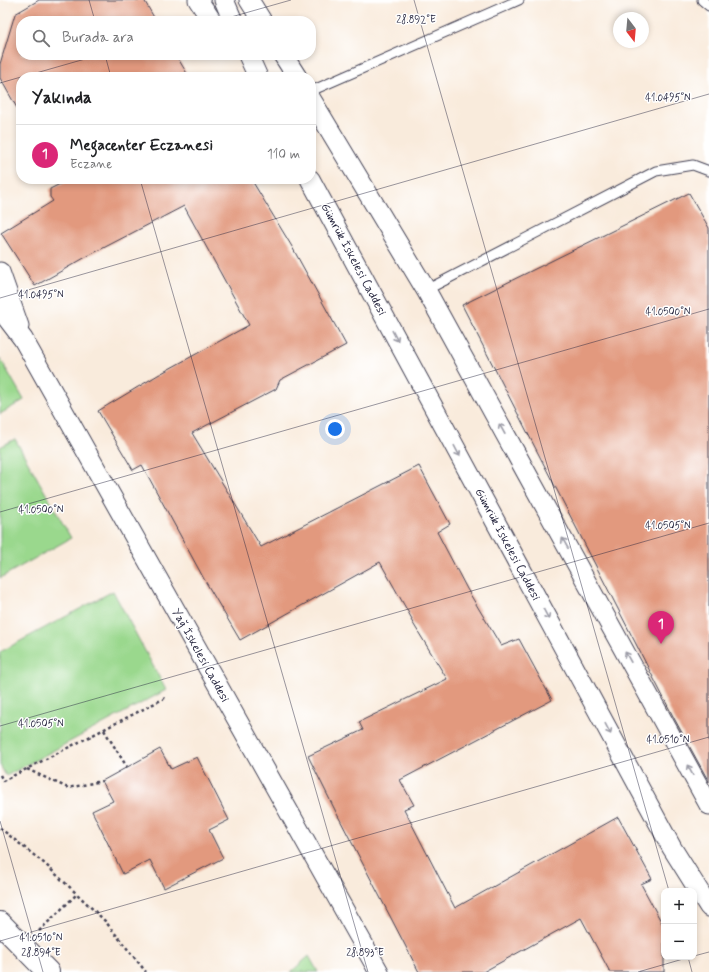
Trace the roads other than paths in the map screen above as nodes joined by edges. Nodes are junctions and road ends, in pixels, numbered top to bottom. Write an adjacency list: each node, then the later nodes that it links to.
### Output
1 (198, 0): 7 (street)
2 (224, 0): 8 (street)
3 (249, 0): 9 (street)
4 (519, 0): 14 (lane)
5 (702, 0): 6 (lane)
6 (709, 6)
7 (209, 16)
8 (231, 16)
9 (259, 16)
10 (250, 60): 12 (street)
11 (286, 60): 13 (street)
12 (256, 72)
13 (294, 72)
14 (316, 89)
15 (316, 107): 19 (street)
16 (709, 171): 19 (lane)
17 (313, 184): 23 (street, Gümrük İskelesi Caddesi, one-way to 23)
18 (0, 272): 21 (street)
19 (426, 290): 22 (street, one-way to 19)
20 (0, 309): 21 (street)
21 (23, 339): 26 (street, Yağ İskelesi Caddesi)
22 (709, 805)
23 (709, 907)
24 (0, 923): 25 (main road)
25 (48, 972)
26 (379, 972)

